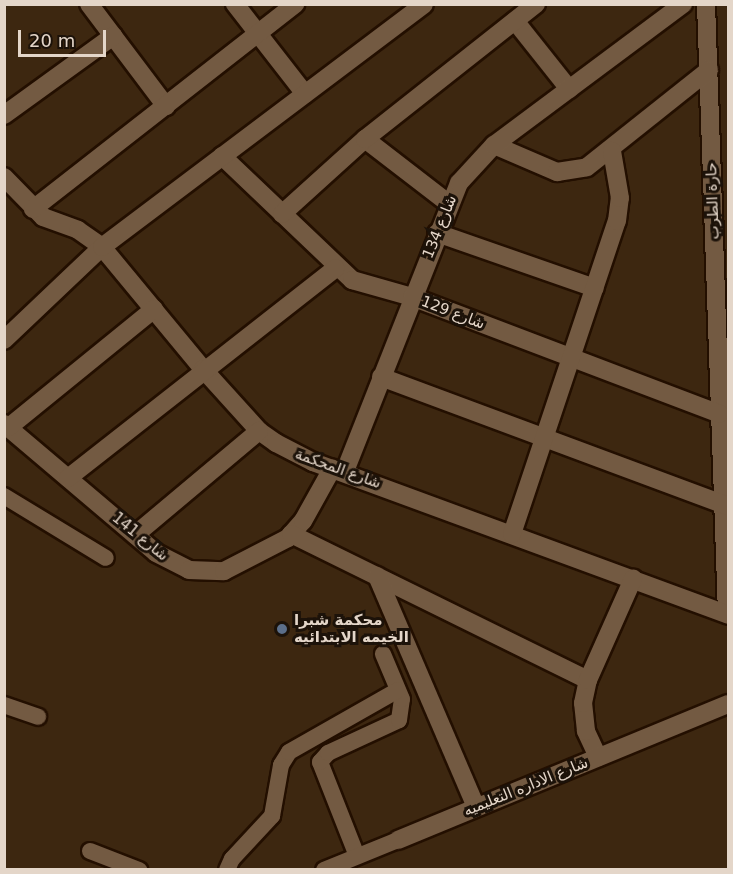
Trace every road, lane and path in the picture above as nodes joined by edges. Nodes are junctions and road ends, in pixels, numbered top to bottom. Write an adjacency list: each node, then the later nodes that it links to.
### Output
1 (89, 4): 10 (street)
2 (235, 4): 9 (street)
3 (296, 4): 9 (street)
4 (424, 4): 13 (street)
5 (536, 4): 8 (street)
6 (683, 4): 12 (street, شارع 134)
7 (706, 4): 11 (street, حارة الطرب)
8 (515, 21): 12 (street); 16 (street)
9 (258, 34): 13 (street); 14 (street)
10 (113, 36): 14 (street); 15 (street)
11 (709, 70): 18 (street); 34 (street, حارة الطرب)
12 (569, 89): 17 (street, شارع 134)
13 (305, 94): 19 (street)
14 (166, 106): 22 (street)
15 (4, 115)
16 (365, 139): 21 (street); 23 (street)
17 (494, 145): 18 (street); 21 (street, شارع 134)
18 (612, 151): 27 (street)
19 (222, 156): 23 (street, شارع 129); 25 (street)
20 (4, 177): 22 (street, شارع المحكمة)
21 (448, 203): 24 (street, شارع 134)
22 (33, 209): 25 (street, شارع المحكمة)
23 (282, 214): 26 (street, شارع 129)
24 (437, 233): 27 (street); 28 (street, شارع 134)
25 (102, 247): 29 (street, شارع المحكمة); 30 (street)
26 (336, 268): 28 (street, شارع 129); 32 (street)
27 (595, 288): 31 (street)
28 (412, 297): 31 (street, شارع 129); 33 (street, شارع 134)
29 (154, 309): 32 (street, شارع المحكمة); 35 (street)
30 (4, 340)
31 (571, 358): 34 (street, شارع 129); 37 (street)
32 (204, 369): 36 (street, شارع المحكمة); 39 (street)
33 (381, 377): 37 (street); 38 (street, شارع 134)
34 (720, 414): 41 (street, حارة الطرب)
35 (7, 425): 39 (street, شارع 141)
36 (259, 431): 38 (street, شارع المحكمة); 44 (street)
37 (544, 439): 41 (street); 43 (street)
38 (338, 470): 42 (street, شارع 141); 43 (street, شارع المحكمة)
39 (68, 478): 44 (street, شارع 141)
40 (4, 496): 45 (lane)
41 (726, 506): 48 (street, حارة الطرب)
42 (291, 534): 44 (street, شارع 141); 46 (street)
43 (512, 534): 47 (street, شارع المحكمة)
44 (135, 535)
45 (106, 558)
46 (377, 576): 50 (street); 56 (street)
47 (633, 579): 48 (street, شارع المحكمة); 50 (street)
48 (728, 615)
49 (383, 654): 51 (lane)
50 (588, 680): 55 (street)
51 (398, 690): 59 (lane); 61 (lane)
52 (729, 704): 55 (street, شارع الاداره التعليميه)
53 (4, 705): 54 (lane)
54 (38, 717)
55 (598, 758): 56 (street, شارع الاداره التعليميه)
56 (476, 807): 57 (street, شارع الاداره التعليميه)
57 (398, 840): 59 (lane, شارع الاداره التعليميه)
58 (90, 851): 60 (lane)
59 (357, 856): 62 (lane, شارع الاداره التعليميه)
60 (139, 870)
61 (227, 870)
62 (324, 870)

